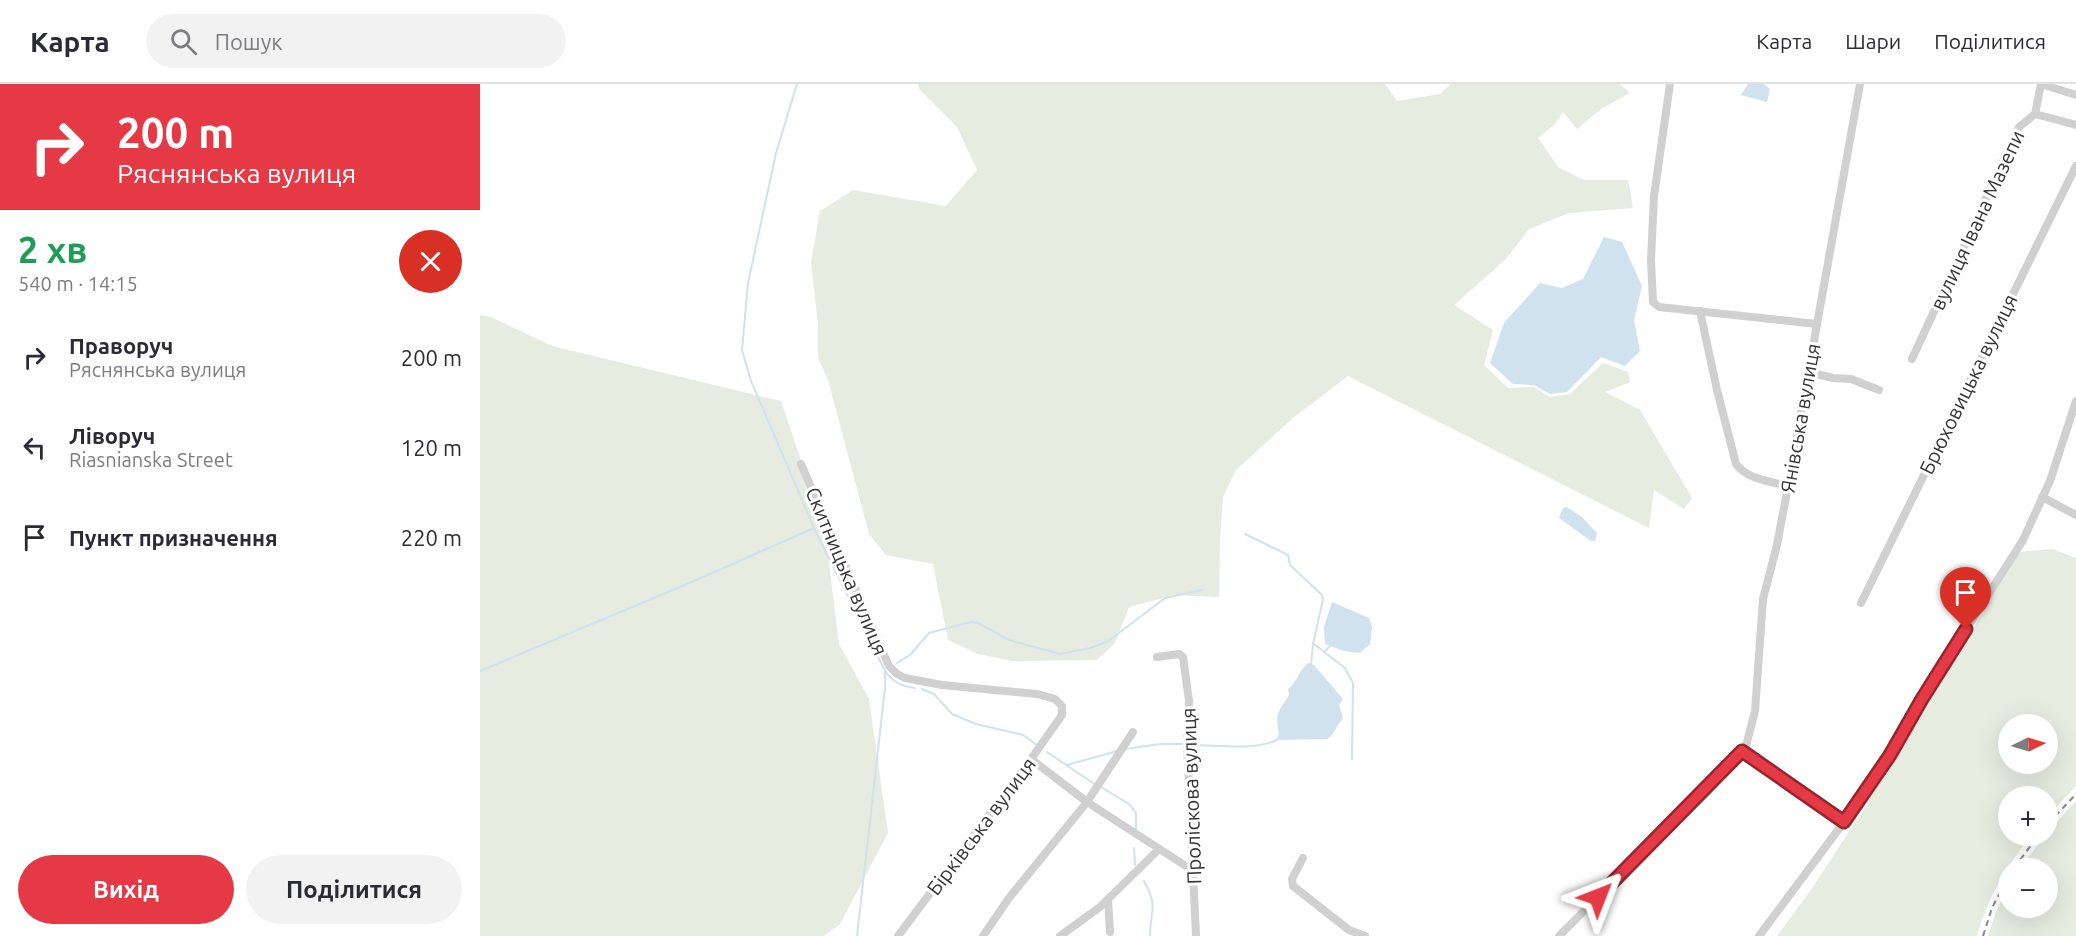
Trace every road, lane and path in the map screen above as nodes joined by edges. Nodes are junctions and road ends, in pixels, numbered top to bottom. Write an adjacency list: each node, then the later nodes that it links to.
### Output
1 (1670, 84): 8 (street)
2 (1860, 84): 9 (street, Янівська вулиця)
3 (2041, 84): 4 (street); 5 (street, вулиця Івана Мазепи)
4 (2076, 95)
5 (2036, 114): 6 (street); 10 (street, вулиця Івана Мазепи)
6 (2076, 125)
7 (2076, 166): 18 (street, Брюховицька вулиця)
8 (1700, 311): 9 (street); 15 (street)
9 (1817, 324): 11 (street, Янівська вулиця)
10 (1912, 359)
11 (1808, 372): 12 (street); 15 (street, Янівська вулиця)
12 (1879, 390)
13 (2076, 401): 16 (street)
14 (801, 464): 20 (street, Скитницька вулиця)
15 (1788, 486): 22 (street, Янівська вулиця)
16 (2042, 497): 17 (street); 25 (street)
17 (2076, 515)
18 (1861, 603)
19 (1157, 657): 28 (street, Проліскова вулиця)
20 (1062, 716): 23 (street, Бірківська вулиця)
21 (1133, 732): 24 (street)
22 (1742, 751): 25 (street); 31 (street)
23 (1031, 759): 24 (street); 32 (street, Бірківська вулиця)
24 (1087, 802): 26 (street); 33 (street)
25 (1844, 822): 37 (street)
26 (1159, 849): 28 (street); 29 (street)
27 (1303, 858): 36 (street)
28 (1192, 870): 35 (street, Проліскова вулиця)
29 (1108, 899): 30 (street); 34 (street)
30 (1110, 932)
31 (1565, 934)
32 (898, 936)
33 (983, 936)
34 (1060, 936)
35 (1196, 936)
36 (1365, 936)
37 (1759, 936)

